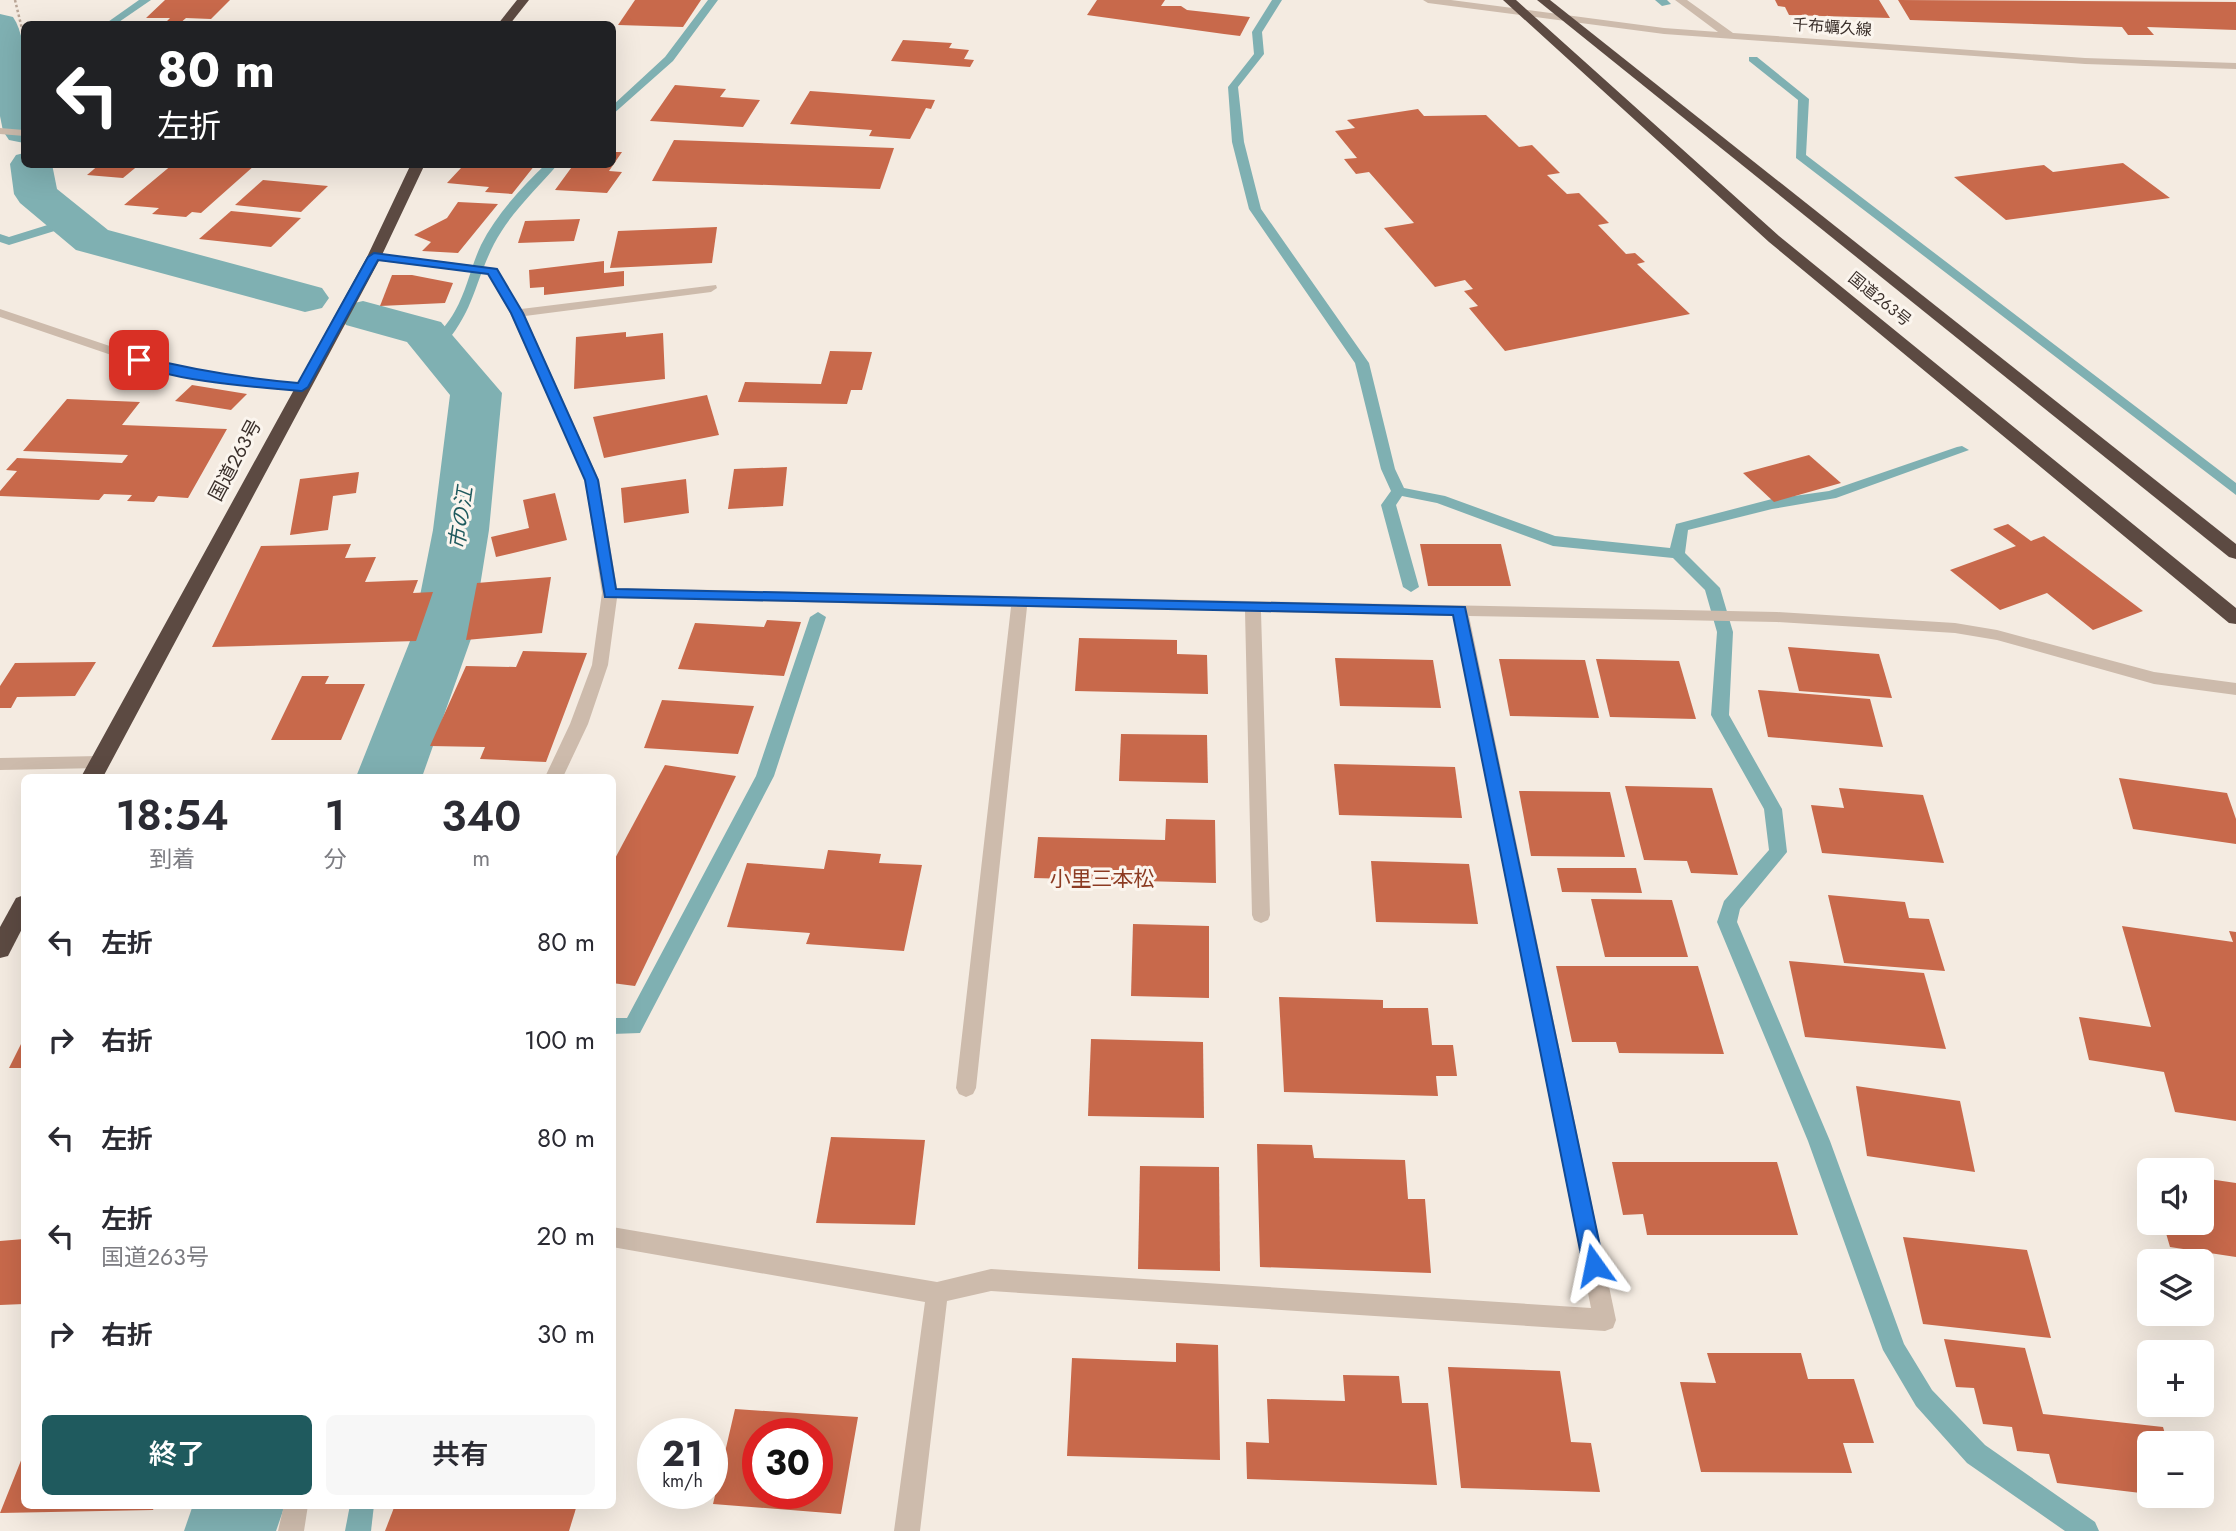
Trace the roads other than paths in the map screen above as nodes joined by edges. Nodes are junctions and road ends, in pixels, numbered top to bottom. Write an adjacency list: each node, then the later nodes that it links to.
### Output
1 (523, 0): 8 (highway)
2 (1428, 0): 6 (street, 千布蠣久線)
3 (1509, 0): 6 (highway, 国道263号)
4 (1543, 0): 7 (highway, 国道263号)
5 (1681, 0): 9 (street)
6 (1522, 12): 7 (street, 千布蠣久線); 24 (highway, 国道263号)
7 (1563, 19): 9 (street, 千布蠣久線); 19 (highway, 国道263号)
8 (506, 21)
9 (1731, 36): 10 (street, 千布蠣久線)
10 (2236, 66)
11 (0, 131): 12 (street)
12 (21, 133)
13 (415, 168): 14 (highway, 国道263号)
14 (374, 257): 17 (street); 18 (highway, 国道263号)
15 (711, 288): 17 (street)
16 (0, 313): 18 (street)
17 (517, 313): 20 (street)
18 (302, 387): 27 (highway, 国道263号)
19 (2236, 553)
20 (610, 593): 21 (street); 28 (street)
21 (1019, 603): 22 (street); 32 (street)
22 (1253, 605): 23 (street); 30 (street)
23 (1460, 610): 25 (street); 34 (street)
24 (2236, 618)
25 (2236, 690)
26 (0, 764): 27 (street)
27 (97, 770)
28 (555, 774)
29 (21, 910): 31 (highway)
30 (1261, 915)
31 (0, 949)
32 (966, 1088)
33 (616, 1238): 34 (street)
34 (937, 1293): 37 (street)
35 (295, 1509): 36 (street)
36 (291, 1531)
37 (907, 1531)

